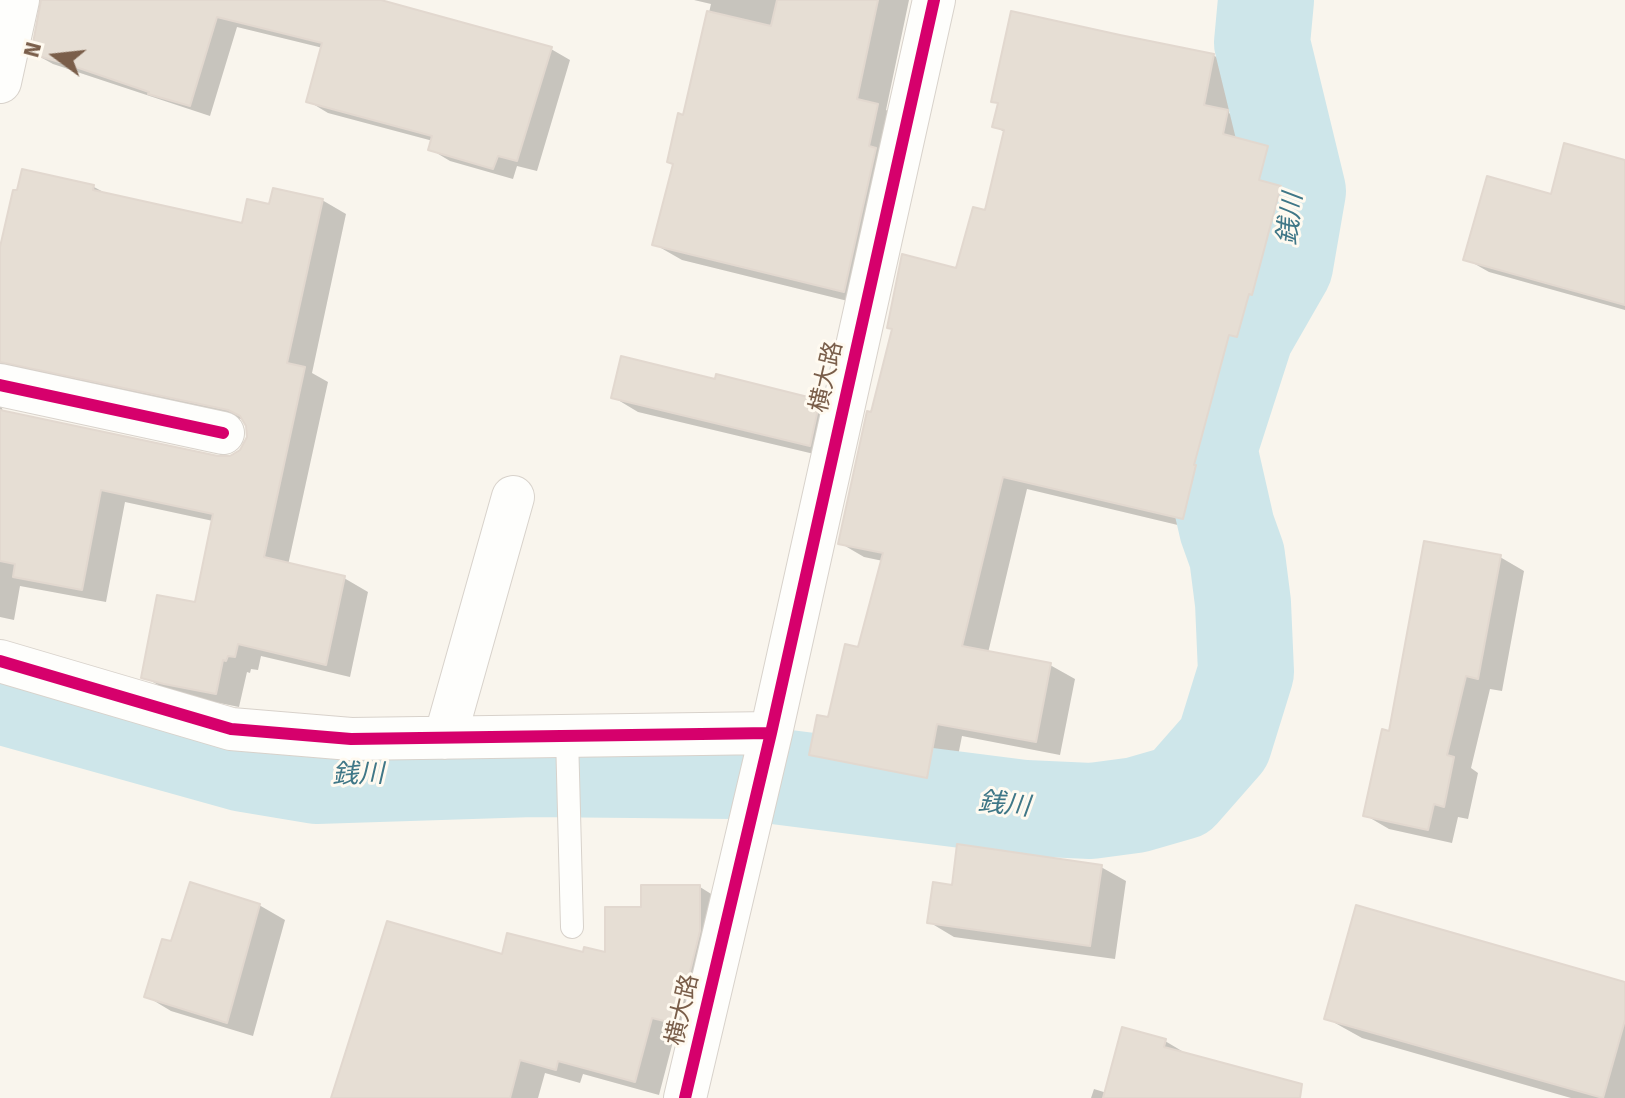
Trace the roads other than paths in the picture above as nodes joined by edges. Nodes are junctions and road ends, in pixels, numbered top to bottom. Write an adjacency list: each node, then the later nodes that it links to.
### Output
1 (18, 0): 3 (street)
2 (934, 0): 10 (street, 横大路)
3 (0, 82)
4 (0, 385): 5 (street)
5 (223, 433)
6 (513, 497): 8 (street)
7 (0, 661): 8 (street)
8 (445, 738): 9 (street)
9 (566, 746): 10 (street); 11 (lane)
10 (764, 762): 12 (street, 横大路)
11 (572, 927)
12 (685, 1098)

